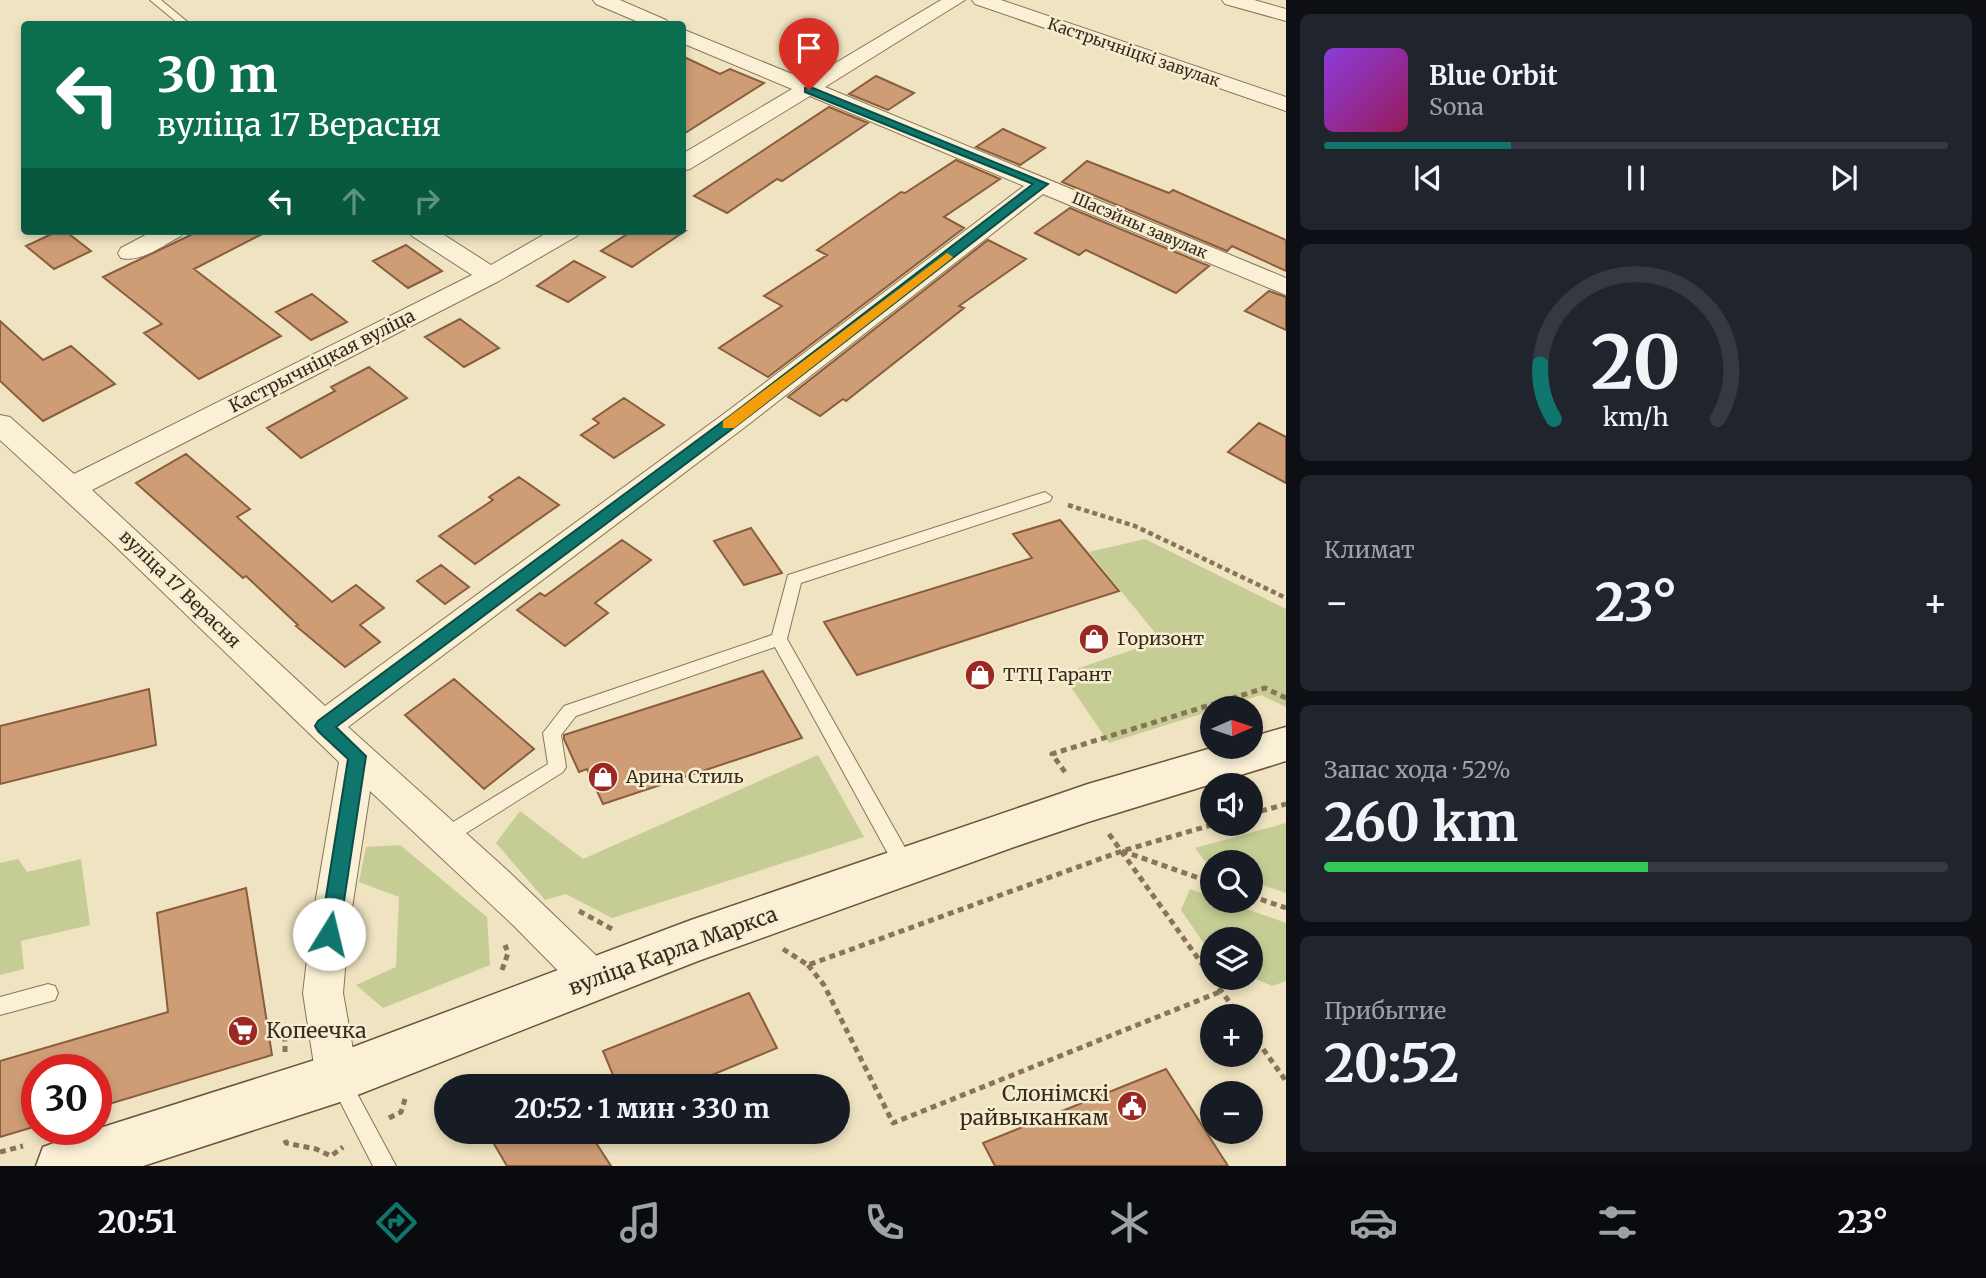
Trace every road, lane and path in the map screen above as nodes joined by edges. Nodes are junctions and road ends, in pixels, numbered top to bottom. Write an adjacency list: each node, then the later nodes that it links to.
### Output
1 (155, 0): 7 (lane)
2 (603, 0): 8 (street)
3 (955, 0): 10 (street)
4 (982, 0): 11 (street, Кастрычніцкі завулак)
5 (1232, 0): 6 (street)
6 (1286, 15)
7 (181, 21)
8 (652, 21)
9 (686, 37): 10 (street, Шасэйны завулак)
10 (809, 90): 12 (street); 13 (street, Шасэйны завулак)
11 (1286, 104)
12 (686, 162)
13 (1042, 184): 19 (street, Шасэйны завулак); 25 (street)
14 (164, 235): 17 (street)
15 (427, 235): 18 (street)
16 (561, 235): 18 (street, Кастрычніцкая вуліца)
17 (130, 253)
18 (490, 276): 21 (street, Кастрычніцкая вуліца)
19 (1286, 287)
20 (0, 424): 21 (street, вуліца 17 Верасня)
21 (73, 487): 25 (street, вуліца 17 Верасня)
22 (1045, 498): 23 (path); 24 (lane)
23 (1286, 598)
24 (779, 639): 31 (lane); 33 (lane)
25 (324, 726): 27 (street, вуліца 17 Верасня)
26 (1286, 744): 33 (street, вуліца Карла Маркса)
27 (358, 756): 31 (street, вуліца 17 Верасня); 44 (street)
28 (1286, 804): 29 (path)
29 (1263, 811)
30 (1200, 828): 32 (path)
31 (446, 836): 39 (street, вуліца 17 Верасня)
32 (1122, 851): 34 (path); 38 (path)
33 (907, 868): 39 (street, вуліца Карла Маркса)
34 (1200, 878)
35 (1263, 900): 36 (path)
36 (1286, 908)
37 (780, 947): 38 (path)
38 (807, 965): 40 (path)
39 (593, 979): 44 (street, вуліца Карла Маркса)
40 (1222, 991)
41 (48, 993): 42 (lane)
42 (0, 1006)
43 (1263, 1049): 45 (path)
44 (337, 1078): 47 (street, вуліца Карла Маркса); 48 (lane)
45 (1286, 1081)
46 (413, 1087): 48 (path)
47 (275, 1098): 48 (path); 49 (street, вуліца Карла Маркса)
48 (366, 1131): 50 (lane)
49 (62, 1166)
50 (385, 1166)

